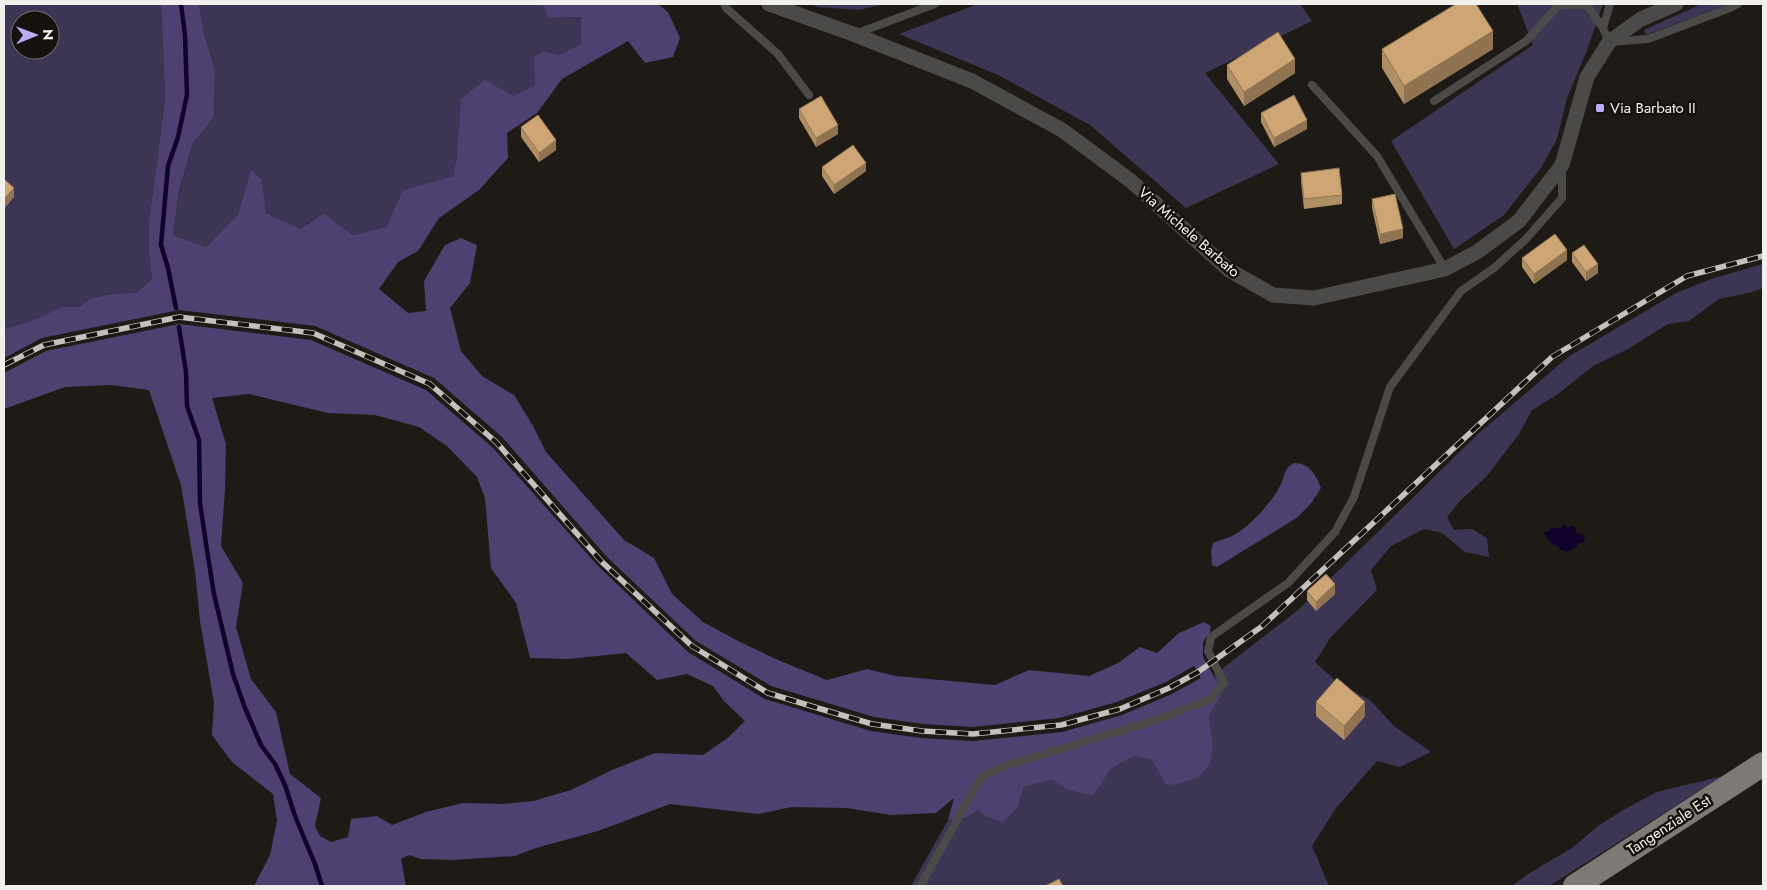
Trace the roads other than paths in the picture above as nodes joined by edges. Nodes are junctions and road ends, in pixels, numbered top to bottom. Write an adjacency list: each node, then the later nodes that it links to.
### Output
1 (724, 4): 11 (lane)
2 (769, 4): 8 (street, Via Michele Barbato)
3 (935, 4): 8 (lane)
4 (1610, 4): 7 (lane)
5 (1676, 4): 9 (street)
6 (1738, 4): 9 (lane)
7 (1603, 28): 9 (lane); 12 (lane)
8 (853, 34): 14 (street, Via Michele Barbato)
9 (1609, 42): 13 (street, Via Michele Barbato)
10 (1312, 85): 14 (lane)
11 (809, 95)
12 (1434, 100)
13 (1562, 165): 14 (street, Via Michele Barbato); 16 (lane)
14 (1445, 269)
15 (1763, 764): 17 (main road, Tangenziale Est)
16 (920, 886)
17 (1575, 886)

